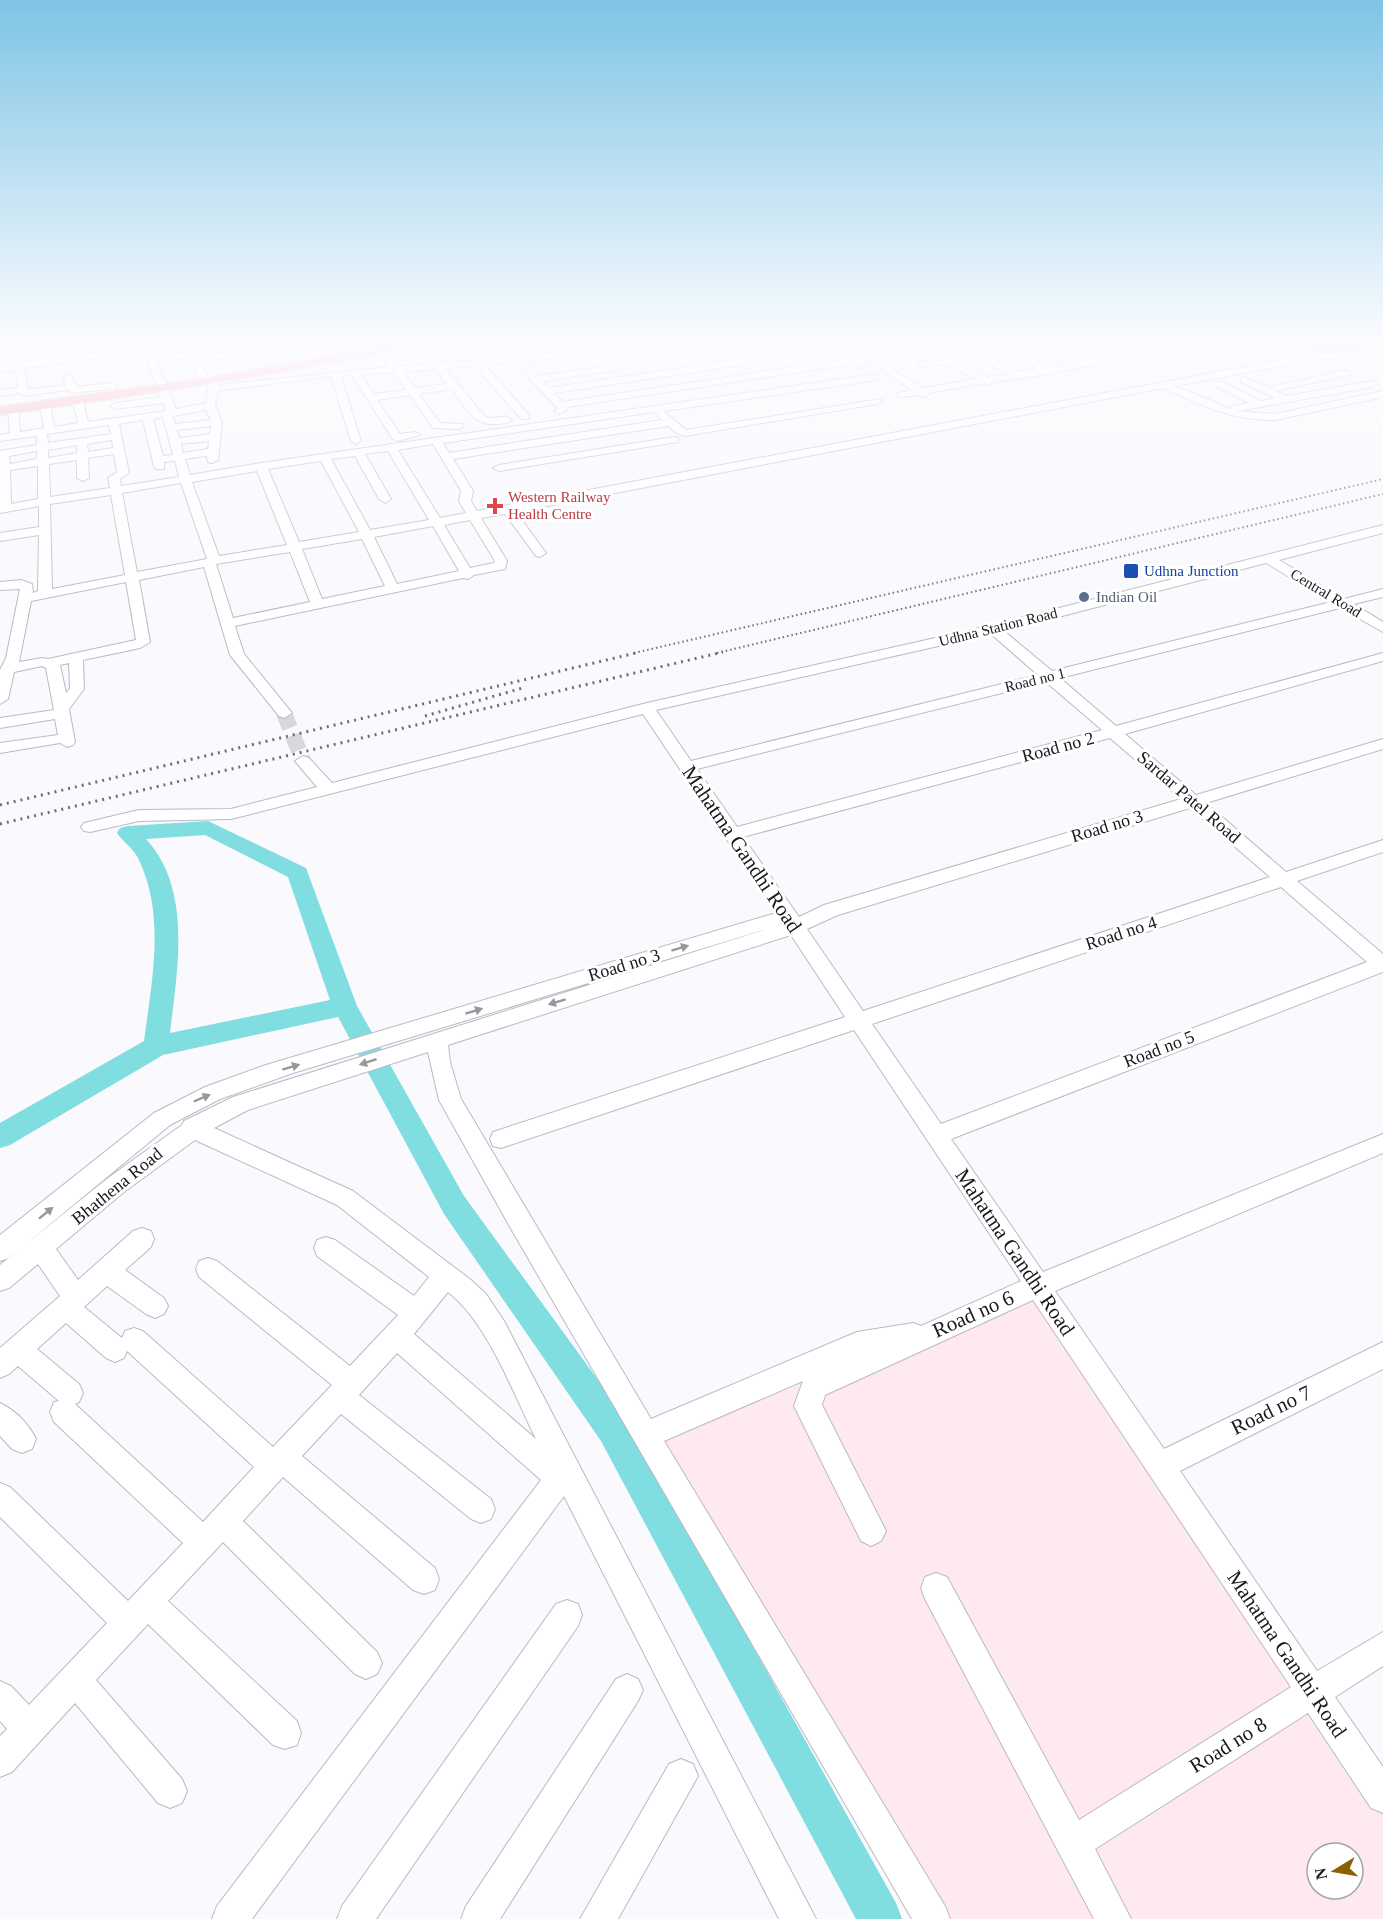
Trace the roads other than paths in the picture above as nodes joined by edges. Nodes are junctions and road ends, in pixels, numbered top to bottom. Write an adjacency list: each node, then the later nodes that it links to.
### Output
1 (46, 432): 18 (street); 26 (street)
2 (82, 432): 23 (street)
3 (116, 432): 16 (street)
4 (152, 432): 33 (street)
5 (173, 432): 25 (street)
6 (215, 432): 17 (street)
7 (360, 432): 27 (street)
8 (388, 432): 9 (street)
9 (433, 432)
10 (500, 432): 24 (street)
11 (554, 432): 20 (street)
12 (579, 432): 19 (street)
13 (616, 432): 19 (street)
14 (710, 432): 22 (street)
15 (922, 432): 46 (street)
16 (116, 436): 23 (street); 29 (street)
17 (215, 436): 25 (street); 33 (street)
18 (6, 437): 30 (street)
19 (584, 437): 20 (street)
20 (562, 440): 32 (street); 35 (street)
21 (674, 440): 32 (street)
22 (718, 440)
23 (82, 441): 26 (street); 31 (street)
24 (436, 441): 28 (street); 35 (street)
25 (175, 442): 33 (street)
26 (42, 447): 30 (street); 36 (street)
27 (357, 447): 28 (street); 34 (street); 43 (street)
28 (391, 447): 48 (street)
29 (119, 450): 31 (street); 42 (street)
30 (4, 453): 40 (street)
31 (82, 456): 36 (street); 39 (street)
32 (575, 456): 38 (street)
33 (179, 457): 41 (street)
34 (324, 457): 37 (street); 51 (street)
35 (446, 457): 47 (street)
36 (43, 462): 40 (street); 44 (street)
37 (261, 466): 41 (street); 53 (street)
38 (499, 468)
39 (86, 473)
40 (3, 474): 45 (street)
41 (185, 478): 42 (street); 56 (street)
42 (116, 490): 44 (street); 58 (street)
43 (385, 499)
44 (44, 502): 45 (street); 50 (street)
45 (3, 508)
46 (508, 509): 47 (street); 54 (street)
47 (472, 515): 48 (street); 57 (street)
48 (438, 521): 51 (street); 57 (street)
49 (1383, 529): 55 (street, Udhna Station Road)
50 (45, 530): 52 (street); 62 (street)
51 (366, 534): 53 (street); 60 (street)
52 (0, 537)
53 (292, 547): 56 (street); 65 (street)
54 (540, 553)
55 (1273, 558): 64 (street, Central Road); 69 (street, Udhna Station Road)
56 (211, 562): 58 (street); 67 (street)
57 (468, 575): 60 (street)
58 (133, 578): 62 (street); 71 (street)
59 (0, 586): 63 (street)
60 (393, 589): 65 (street)
61 (1383, 593): 64 (street, Road no 1)
62 (45, 594): 63 (street)
63 (25, 598): 74 (street)
64 (1347, 602): 66 (street, Central Road); 68 (street, Central Road); 73 (street, Road no 1)
65 (318, 605): 67 (street)
66 (1383, 620)
67 (228, 623): 77 (street)
68 (1383, 628)
69 (994, 629): 73 (street, Sardar Patel Road); 75 (street, Udhna Station Road)
70 (1383, 657): 80 (street, Road no 2)
71 (76, 658): 72 (street); 79 (street)
72 (50, 663): 74 (street); 79 (street)
73 (1049, 676): 80 (street, Sardar Patel Road); 86 (street, Road no 1)
74 (3, 679)
75 (647, 708): 86 (street, Mahatma Gandhi Road); 87 (street, Udhna Station Road)
76 (0, 711): 79 (street)
77 (284, 714)
78 (0, 723): 79 (street)
79 (58, 726): 81 (street); 83 (street); 84 (street)
80 (1114, 732): 88 (street, Sardar Patel Road); 90 (street, Road no 2)
81 (0, 735)
82 (1383, 744): 88 (street, Road no 3)
83 (0, 748)
84 (0, 761)
85 (303, 761): 87 (street)
86 (686, 766): 90 (street, Mahatma Gandhi Road)
87 (329, 790): 89 (street, Udhna Station Road)
88 (1192, 800): 92 (street, Sardar Patel Road); 93 (street, Road no 3)
89 (90, 827)
90 (732, 834): 93 (street, Mahatma Gandhi Road)
91 (1383, 846): 92 (street, Road no 4)
92 (1284, 879): 94 (street, Sardar Patel Road); 95 (street, Road no 4)
93 (791, 922): 95 (street, Mahatma Gandhi Road); 96 (street, Road no 3)
94 (1383, 965): 99 (street, Road no 5)
95 (858, 1020): 99 (street, Mahatma Gandhi Road); 100 (street, Road no 4)
96 (426, 1037): 97 (street, Road no 3); 120 (street)
97 (238, 1094): 98 (street, Bhathena Road); 105 (street, Bhathena Road, one-way to 97)
98 (192, 1128): 104 (street, Bhathena Road); 108 (street)
99 (936, 1135): 110 (street, Mahatma Gandhi Road)
100 (501, 1139)
101 (1383, 1143): 110 (street, Road no 6)
102 (142, 1239): 107 (street)
103 (326, 1248): 113 (street)
104 (41, 1249): 109 (street, Bhathena Road); 111 (street)
105 (0, 1250)
106 (208, 1269): 118 (street)
107 (106, 1271): 111 (street); 112 (street)
108 (446, 1275): 113 (street); 124 (street)
109 (0, 1280)
110 (1038, 1286): 114 (street, Road no 6); 123 (street, Mahatma Gandhi Road)
111 (71, 1302): 117 (street); 122 (street)
112 (155, 1306)
113 (417, 1313): 115 (street)
114 (931, 1333): 120 (street); 127 (street, Road no 6)
115 (396, 1335): 118 (street); 124 (street)
116 (1383, 1355): 123 (street, Road no 7)
117 (9, 1357): 128 (street)
118 (345, 1390): 122 (street); 126 (street)
119 (0, 1417): 121 (street)
120 (645, 1437): 151 (street)
121 (22, 1440)
122 (278, 1462): 128 (street); 129 (street)
123 (1160, 1466): 137 (street, Mahatma Gandhi Road)
124 (563, 1474): 146 (street); 150 (street)
125 (0, 1497): 131 (street)
126 (481, 1509)
127 (871, 1531)
128 (213, 1532): 131 (street); 134 (street)
129 (424, 1580)
130 (936, 1588): 145 (street)
131 (138, 1612): 135 (street); 140 (street)
132 (567, 1615): 147 (street)
133 (1383, 1648): 137 (street, Road no 8)
134 (366, 1663)
135 (75, 1679): 139 (street); 143 (street)
136 (627, 1690): 148 (street)
137 (1312, 1691): 144 (street, Mahatma Gandhi Road); 145 (street, Road no 8)
138 (0, 1697): 139 (street)
139 (28, 1729): 141 (street)
140 (285, 1733)
141 (0, 1760)
142 (681, 1776): 149 (street)
143 (170, 1791)
144 (1383, 1796)
145 (1073, 1843): 152 (street)
146 (230, 1919)
147 (355, 1919)
148 (479, 1919)
149 (598, 1919)
150 (798, 1919)
151 (932, 1919)
152 (1113, 1919)

